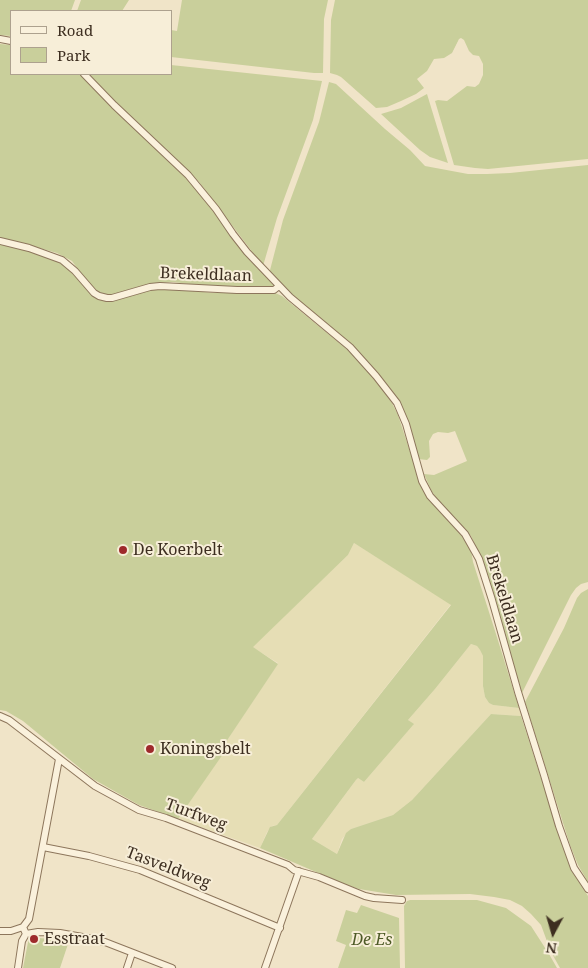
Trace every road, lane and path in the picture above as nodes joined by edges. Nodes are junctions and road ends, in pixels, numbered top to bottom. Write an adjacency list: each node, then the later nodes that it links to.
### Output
1 (85, 75): 3 (street, Brekeldlaan)
2 (0, 241): 3 (street, Brekeldlaan)
3 (279, 286): 8 (street, Brekeldlaan)
4 (0, 716): 5 (street, Turfweg)
5 (59, 759): 6 (street); 7 (street, Turfweg)
6 (43, 847): 10 (street); 11 (street, Tasveldweg)
7 (299, 871): 9 (street, Turfweg); 11 (street)
8 (588, 889)
9 (402, 900)
10 (23, 927): 12 (street); 13 (street)
11 (280, 928): 19 (street)
12 (0, 931)
13 (26, 934): 14 (street); 16 (street)
14 (132, 953): 15 (street); 17 (street)
15 (163, 966): 18 (street)
16 (18, 968)
17 (127, 968)
18 (172, 968)
19 (265, 968)

